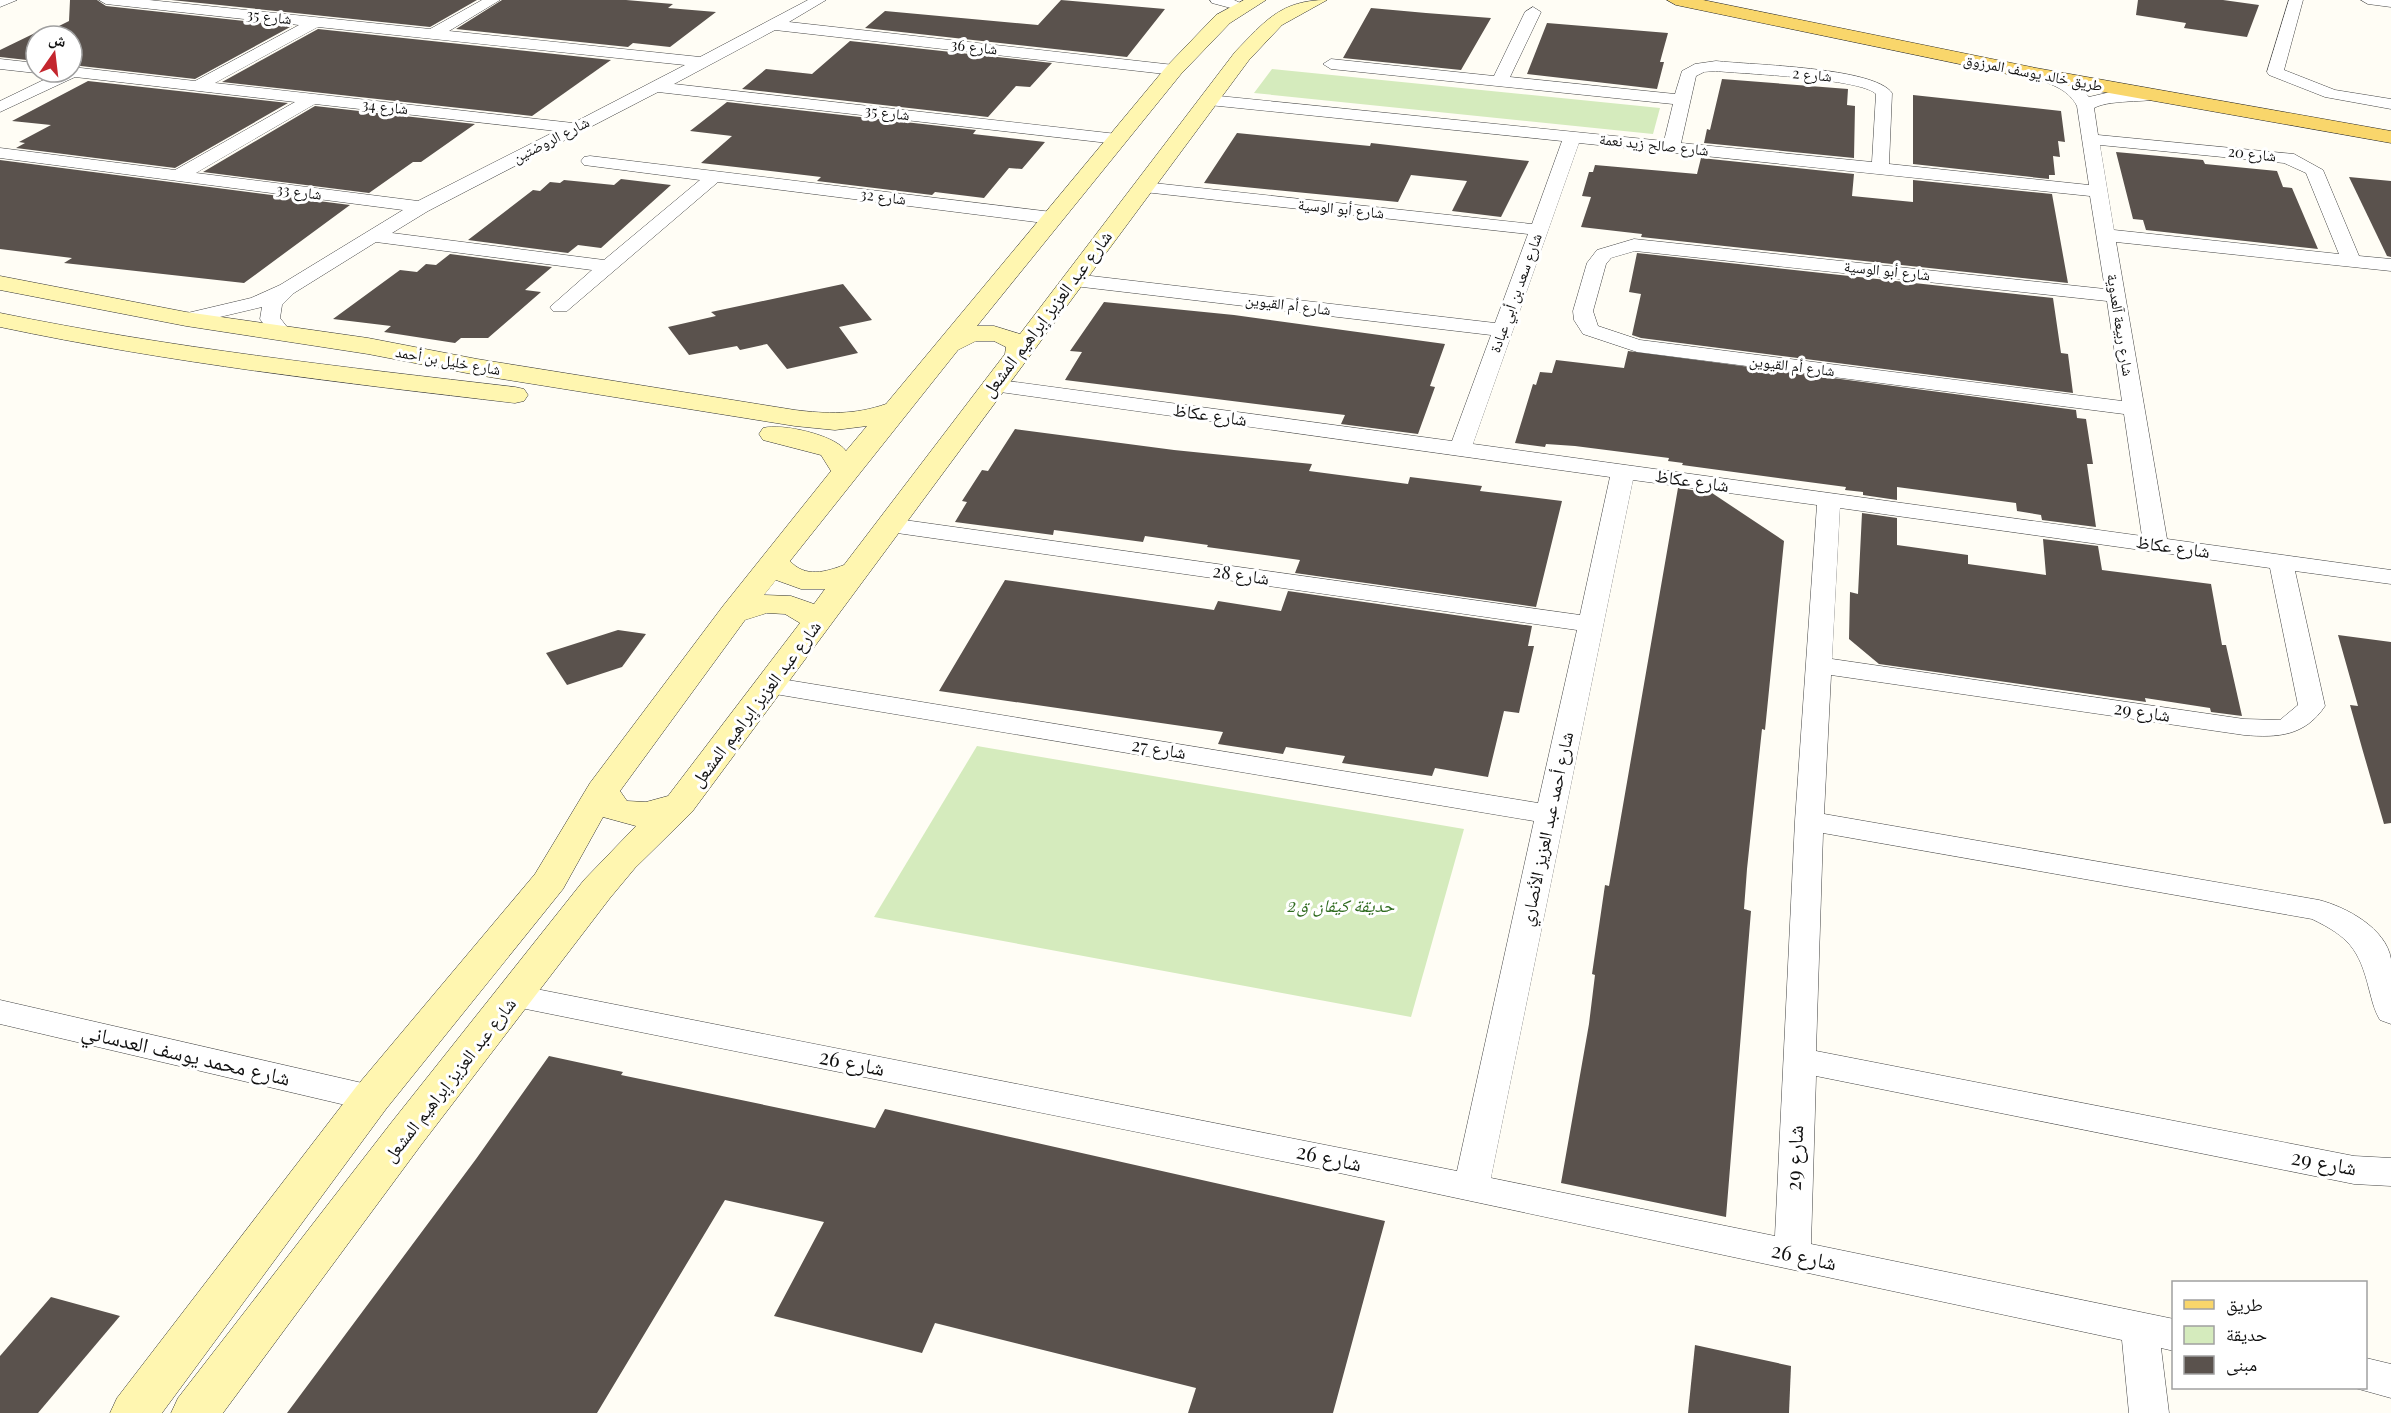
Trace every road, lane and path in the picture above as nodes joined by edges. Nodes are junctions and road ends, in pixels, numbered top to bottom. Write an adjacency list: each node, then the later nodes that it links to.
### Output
1 (10, 0): 12 (street)
2 (106, 0): 16 (street, شارع 35)
3 (493, 0): 18 (street)
4 (1318, 0): 19 (main road, شارع عبد العزيز إبراهيم المشعل)
5 (1676, 0): 15 (main road, طريق خالد يوسف المرزوق)
6 (1758, 0): 15 (main road, طريق خالد يوسف المرزوق)
7 (2296, 0): 36 (street)
8 (2368, 0): 13 (street)
9 (784, 1): 10 (street)
10 (815, 2): 17 (street, شارع الروضتين)
11 (1239, 2): 20 (main road)
12 (0, 3)
13 (2391, 3)
14 (1533, 12): 28 (street)
15 (1738, 13): 26 (main road, طريق خالد يوسف المرزوق)
16 (315, 22): 18 (street, شارع 35); 30 (street)
17 (774, 25): 20 (street, شارع 36); 21 (street, شارع الروضتين)
18 (433, 34): 21 (street, شارع 35)
19 (1250, 47): 20 (main road); 34 (main road, شارع عبد العزيز إبراهيم المشعل)
20 (1192, 51): 43 (main road)
21 (701, 62): 31 (street, شارع الروضتين)
22 (0, 64): 24 (street)
23 (1331, 64): 28 (street)
24 (24, 67)
25 (84, 73): 30 (street, شارع 34)
26 (2036, 74): 32 (main road, طريق خالد يوسف المرزوق); 37 (street)
27 (2166, 78): 39 (main road)
28 (1500, 81): 35 (street)
29 (48, 84): 38 (street)
30 (197, 86): 33 (street, شارع 34)
31 (656, 87): 40 (street, شارع الروضتين); 43 (street, شارع 35)
32 (2159, 97): 37 (street); 42 (main road, طريق خالد يوسف المرزوق)
33 (312, 99): 40 (street, شارع 34); 49 (street)
34 (1209, 100): 41 (street, شارع صالح زيد نعمة); 51 (main road, شارع عبد العزيز إبراهيم المشعل)
35 (1682, 100): 45 (street, شارع 2); 48 (street, شارع 2)
36 (2391, 105)
37 (2085, 106): 44 (street, شارع ربيعة آلعدوية)
38 (0, 107)
39 (2391, 118)
40 (574, 128): 53 (street, شارع الروضتين)
41 (1572, 137): 45 (street, شارع صالح زيد نعمة); 55 (street, شارع سعد بن أبي عبادة)
42 (2391, 137)
43 (1117, 139): 54 (main road)
44 (2091, 139): 52 (street, شارع ربيعة آلعدوية); 59 (street, شارع 20)
45 (1671, 147): 48 (street, شارع صالح زيد نعمة)
46 (0, 153): 49 (street, شارع 33)
47 (590, 161): 50 (street, شارع 32)
48 (1881, 170): 52 (street, شارع صالح زيد نعمة)
49 (178, 176): 53 (street, شارع 33)
50 (715, 176): 54 (street, شارع 32); 61 (street)
51 (1144, 187): 55 (street, شارع أبو الوسية); 62 (main road, شارع عبد العزيز إبراهيم المشعل)
52 (2099, 192): 57 (street, شارع ربيعة آلعدوية)
53 (421, 207): 56 (street, شارع الروضتين)
54 (1052, 218): 68 (main road)
55 (1539, 230): 73 (street, شارع سعد بن أبي عبادة)
56 (370, 236): 61 (street); 64 (street, شارع الروضتين)
57 (2106, 236): 59 (street); 66 (street, شارع ربيعة آلعدوية)
58 (1659, 246): 66 (street, شارع أبو الوسية); 82 (street, شارع أم القيوين)
59 (2352, 261): 60 (street)
60 (2391, 265)
61 (609, 266): 69 (street)
62 (1074, 280): 70 (main road, شارع عبد العزيز إبراهيم المشعل); 73 (street, شارع أم القيوين)
63 (0, 283): 65 (main road, شارع خليل بن أحمد)
64 (287, 289): 71 (street, شارع الروضتين); 75 (street, شارع الروضتين)
65 (52, 294): 67 (main road, شارع خليل بن أحمد); 72 (main road)
66 (2116, 296): 82 (street, شارع ربيعة آلعدوية)
67 (109, 305): 71 (main road, شارع خليل بن أحمد); 74 (main road)
68 (983, 305): 70 (main road); 76 (main road)
69 (560, 307)
70 (1050, 310): 78 (main road, شارع عبد العزيز إبراهيم المشعل)
71 (186, 319): 75 (main road, شارع خليل بن أحمد)
72 (0, 320): 74 (main road, شارع خليل بن أحمد)
73 (1503, 330): 83 (street, شارع سعد بن أبي عبادة)
74 (57, 332): 79 (main road, شارع خليل بن أحمد)
75 (281, 332): 77 (main road, شارع خليل بن أحمد)
76 (950, 344): 78 (main road); 81 (main road)
77 (391, 351): 79 (main road); 81 (main road, شارع خليل بن أحمد)
78 (1017, 353): 80 (main road, شارع عبد العزيز إبراهيم المشعل)
79 (361, 377): 84 (main road, شارع خليل بن أحمد)
80 (993, 385): 83 (street, شارع عكاظ); 87 (main road, شارع عبد العزيز إبراهيم المشعل)
81 (897, 409): 84 (main road)
82 (2134, 409): 88 (street, شارع ربيعة آلعدوية)
83 (1460, 449): 85 (street, شارع عكاظ)
84 (845, 471): 89 (main road)
85 (1623, 472): 86 (street, شارع عكاظ); 94 (street, شارع أحمد عبد العزيز الأنصاري)
86 (1828, 500): 88 (street, شارع عكاظ); 96 (street, شارع 29)
87 (890, 525): 91 (main road, شارع عبد العزيز إبراهيم المشعل); 94 (street, شارع 28)
88 (2156, 545): 90 (street, شارع عكاظ)
89 (775, 561): 91 (main road); 93 (main road)
90 (2281, 562): 92 (street, شارع عكاظ); 96 (street, شارع 29)
91 (857, 570): 95 (main road, شارع عبد العزيز إبراهيم المشعل)
92 (2391, 578)
93 (734, 613): 95 (main road); 98 (main road)
94 (1591, 624): 100 (street, شارع أحمد عبد العزيز الأنصاري)
95 (817, 625): 97 (main road, شارع عبد العزيز إبراهيم المشعل)
96 (1818, 665): 101 (street, شارع 29)
97 (769, 685): 99 (main road, شارع عبد العزيز إبراهيم المشعل); 100 (street, شارع 27)
98 (602, 790): 99 (main road); 106 (main road)
99 (680, 804): 102 (main road, شارع عبد العزيز إبراهيم المشعل)
100 (1550, 814): 108 (street, شارع أحمد عبد العزيز الأنصاري)
101 (1809, 821): 104 (street); 105 (street, شارع 29)
102 (516, 996): 108 (street, شارع 26); 114 (main road, شارع عبد العزيز إبراهيم المشعل)
103 (0, 1012): 106 (street, شارع محمد يوسف العدساني)
104 (2391, 1012)
105 (1799, 1060): 107 (street, شارع 29); 109 (street, شارع 29)
106 (371, 1098): 113 (main road)
107 (2391, 1172)
108 (1470, 1187): 109 (street, شارع 26)
109 (1792, 1255): 110 (street, شارع 26)
110 (2157, 1331): 115 (street, شارع 26)
111 (2367, 1375): 112 (street)
112 (2391, 1381)
113 (134, 1413)
114 (195, 1413)
115 (2150, 1413)

